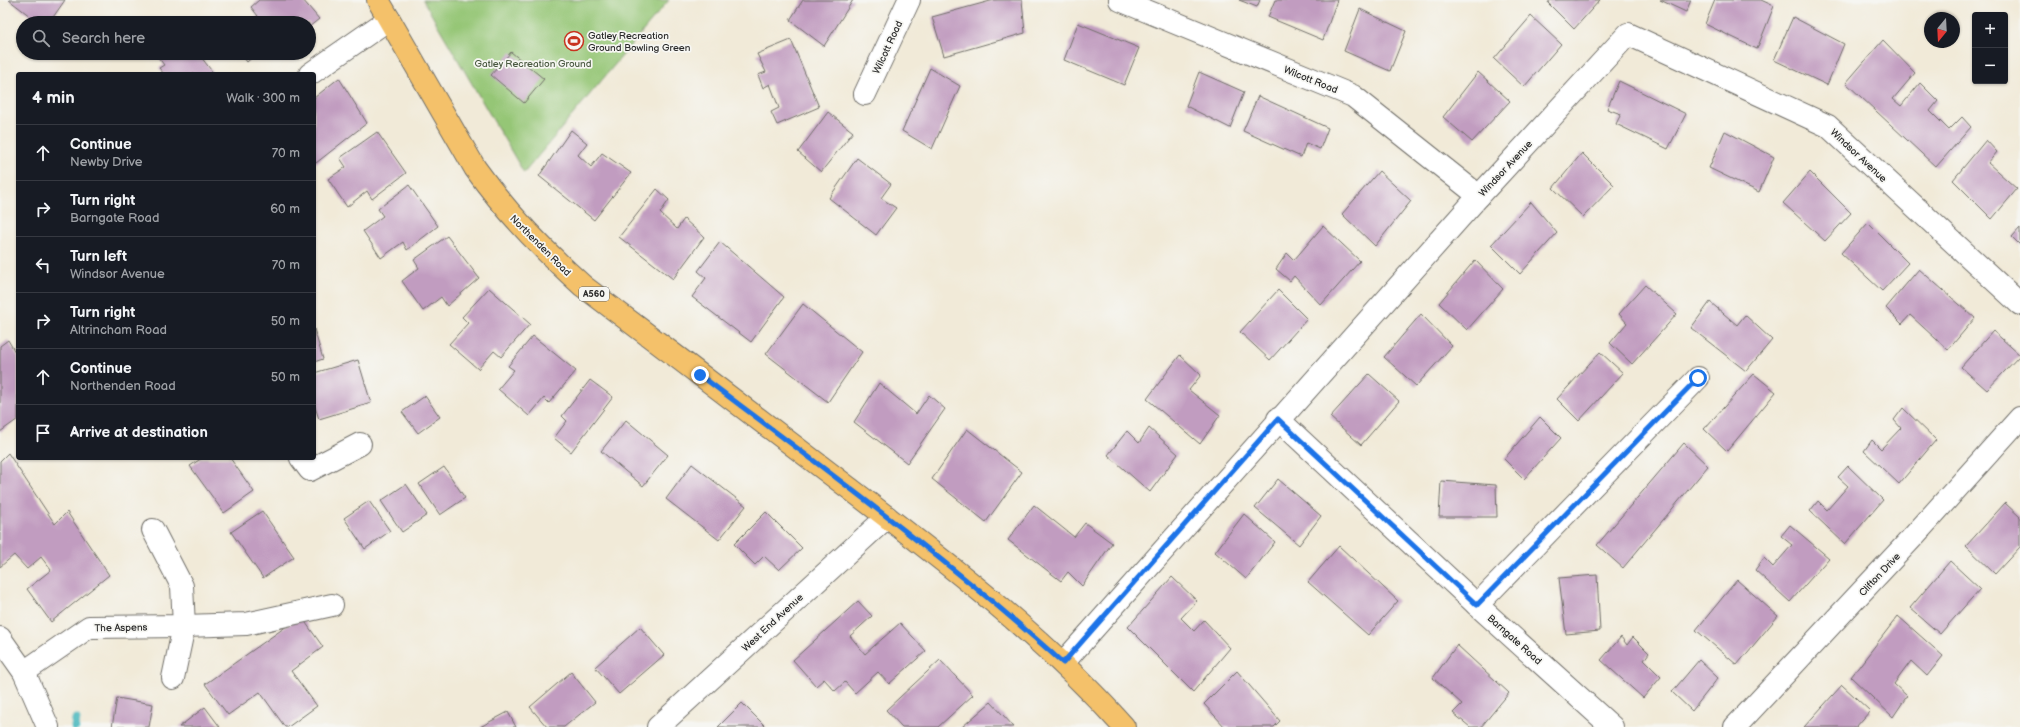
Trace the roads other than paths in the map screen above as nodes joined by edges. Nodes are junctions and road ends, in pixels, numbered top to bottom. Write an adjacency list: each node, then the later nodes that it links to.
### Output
1 (378, 0): 4 (main road, Northenden Road / A560)
2 (909, 0): 6 (street, Wilcott Road)
3 (1120, 0): 7 (street, Wilcott Road)
4 (389, 19): 5 (street); 14 (main road, Northenden Road / A560)
5 (313, 72)
6 (865, 94)
7 (1479, 196): 8 (street, Windsor Avenue); 11 (street, Windsor Avenue)
8 (2020, 304)
9 (1698, 378): 17 (street)
10 (2020, 418): 27 (street, Clifton Drive)
11 (1278, 419): 17 (street, Barngate Road); 20 (street, Windsor Avenue)
12 (360, 444): 13 (street)
13 (302, 460)
14 (887, 517): 20 (main road, A560); 24 (street, West End Avenue)
15 (153, 530): 18 (street)
16 (332, 605): 18 (street, The Aspens)
17 (1477, 605): 26 (street, Barngate Road)
18 (184, 626): 21 (street, The Aspens); 22 (street)
19 (0, 638): 21 (street)
20 (1063, 663): 25 (main road, A560)
21 (24, 672): 23 (street)
22 (173, 678)
23 (48, 727)
24 (658, 727)
25 (1124, 727)
26 (1612, 727)
27 (1736, 727)

